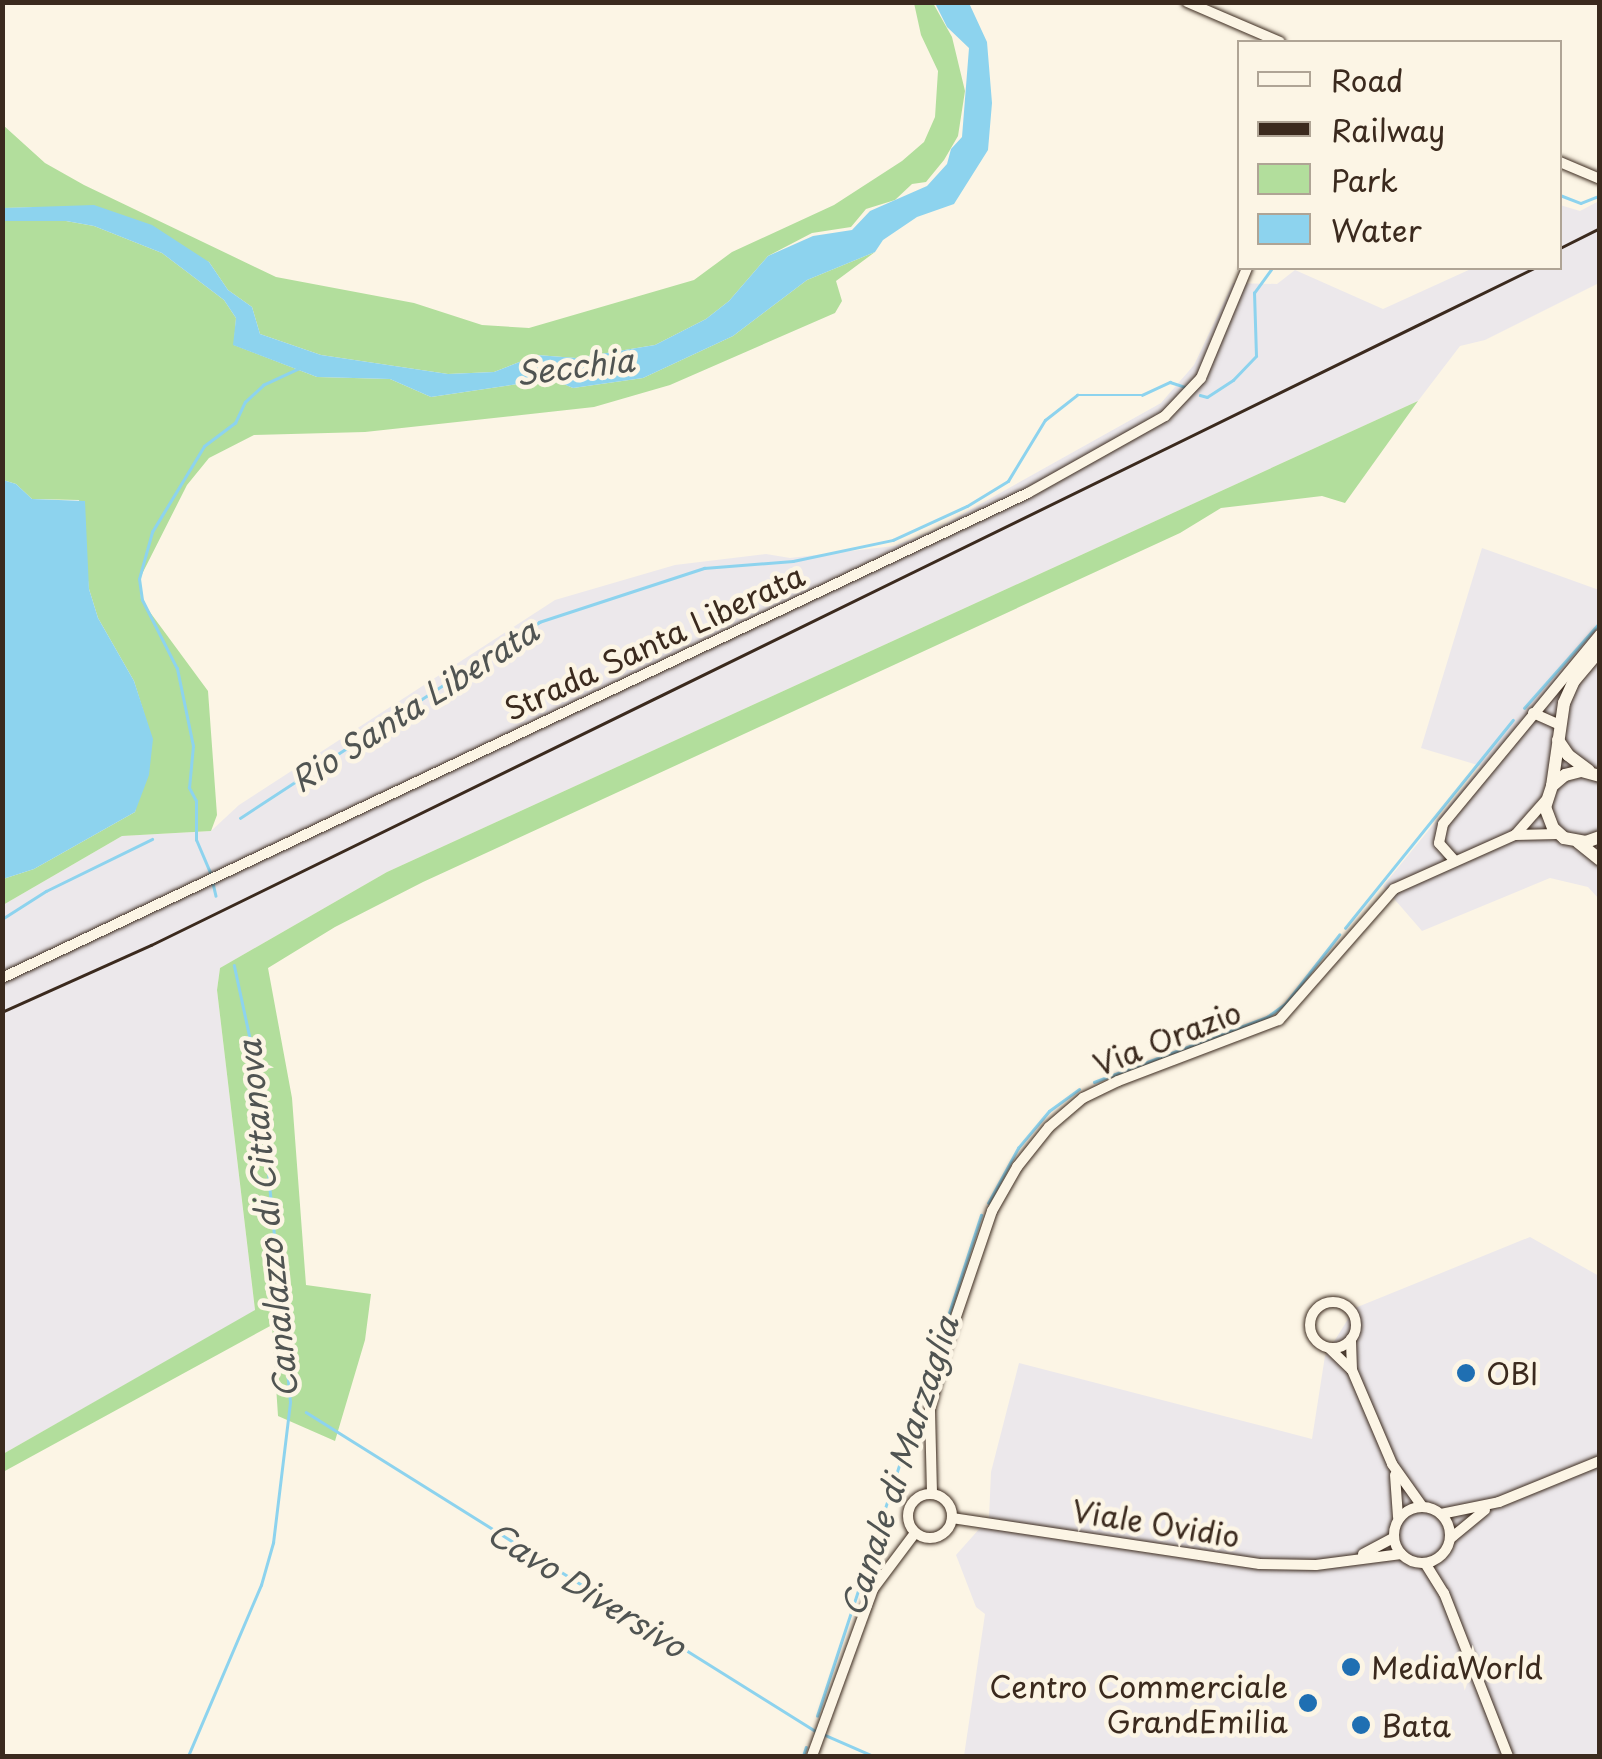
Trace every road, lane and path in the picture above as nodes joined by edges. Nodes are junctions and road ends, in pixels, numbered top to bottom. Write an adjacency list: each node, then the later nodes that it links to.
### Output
1 (1187, 2): 2 (street)
2 (1275, 40)
3 (1562, 163): 4 (street)
4 (1600, 179)
5 (1246, 270): 18 (street, Strada Santa Liberata)
6 (1600, 634): 8 (street)
7 (1600, 650): 9 (street)
8 (1533, 713): 9 (street); 17 (street)
9 (1557, 730): 10 (street); 11 (street)
10 (1595, 774): 11 (street)
11 (1549, 793): 12 (street); 13 (street, Via Orazio)
12 (1558, 834): 13 (street, Via Orazio); 15 (street)
13 (1515, 835): 17 (street, Via Orazio)
14 (1600, 837): 15 (street)
15 (1578, 842): 16 (street)
16 (1600, 860)
17 (1455, 862): 24 (street, Via Orazio)
18 (2, 978)
19 (1350, 1339): 20 (street); 20 (street); 21 (street)
20 (1328, 1347): 21 (street)
21 (1352, 1370): 23 (street)
22 (1600, 1461): 25 (street)
23 (1392, 1464): 26 (street); 29 (street)
24 (932, 1493): 28 (street); 30 (street)
25 (1499, 1502): 27 (street); 32 (street)
26 (1422, 1506): 27 (street); 29 (street)
27 (1441, 1514): 32 (street)
28 (952, 1518): 30 (street); 35 (street, Viale Ovidio)
29 (1397, 1520): 31 (street)
30 (916, 1533): 38 (street)
31 (1393, 1538): 33 (street); 35 (street, Viale Ovidio)
32 (1450, 1538): 34 (street)
33 (1401, 1554): 35 (street, Viale Ovidio); 36 (street)
34 (1442, 1555): 36 (street); 37 (street)
35 (1354, 1559)
36 (1425, 1563): 37 (street)
37 (1444, 1593): 39 (street)
38 (815, 1752)
39 (1508, 1756)

